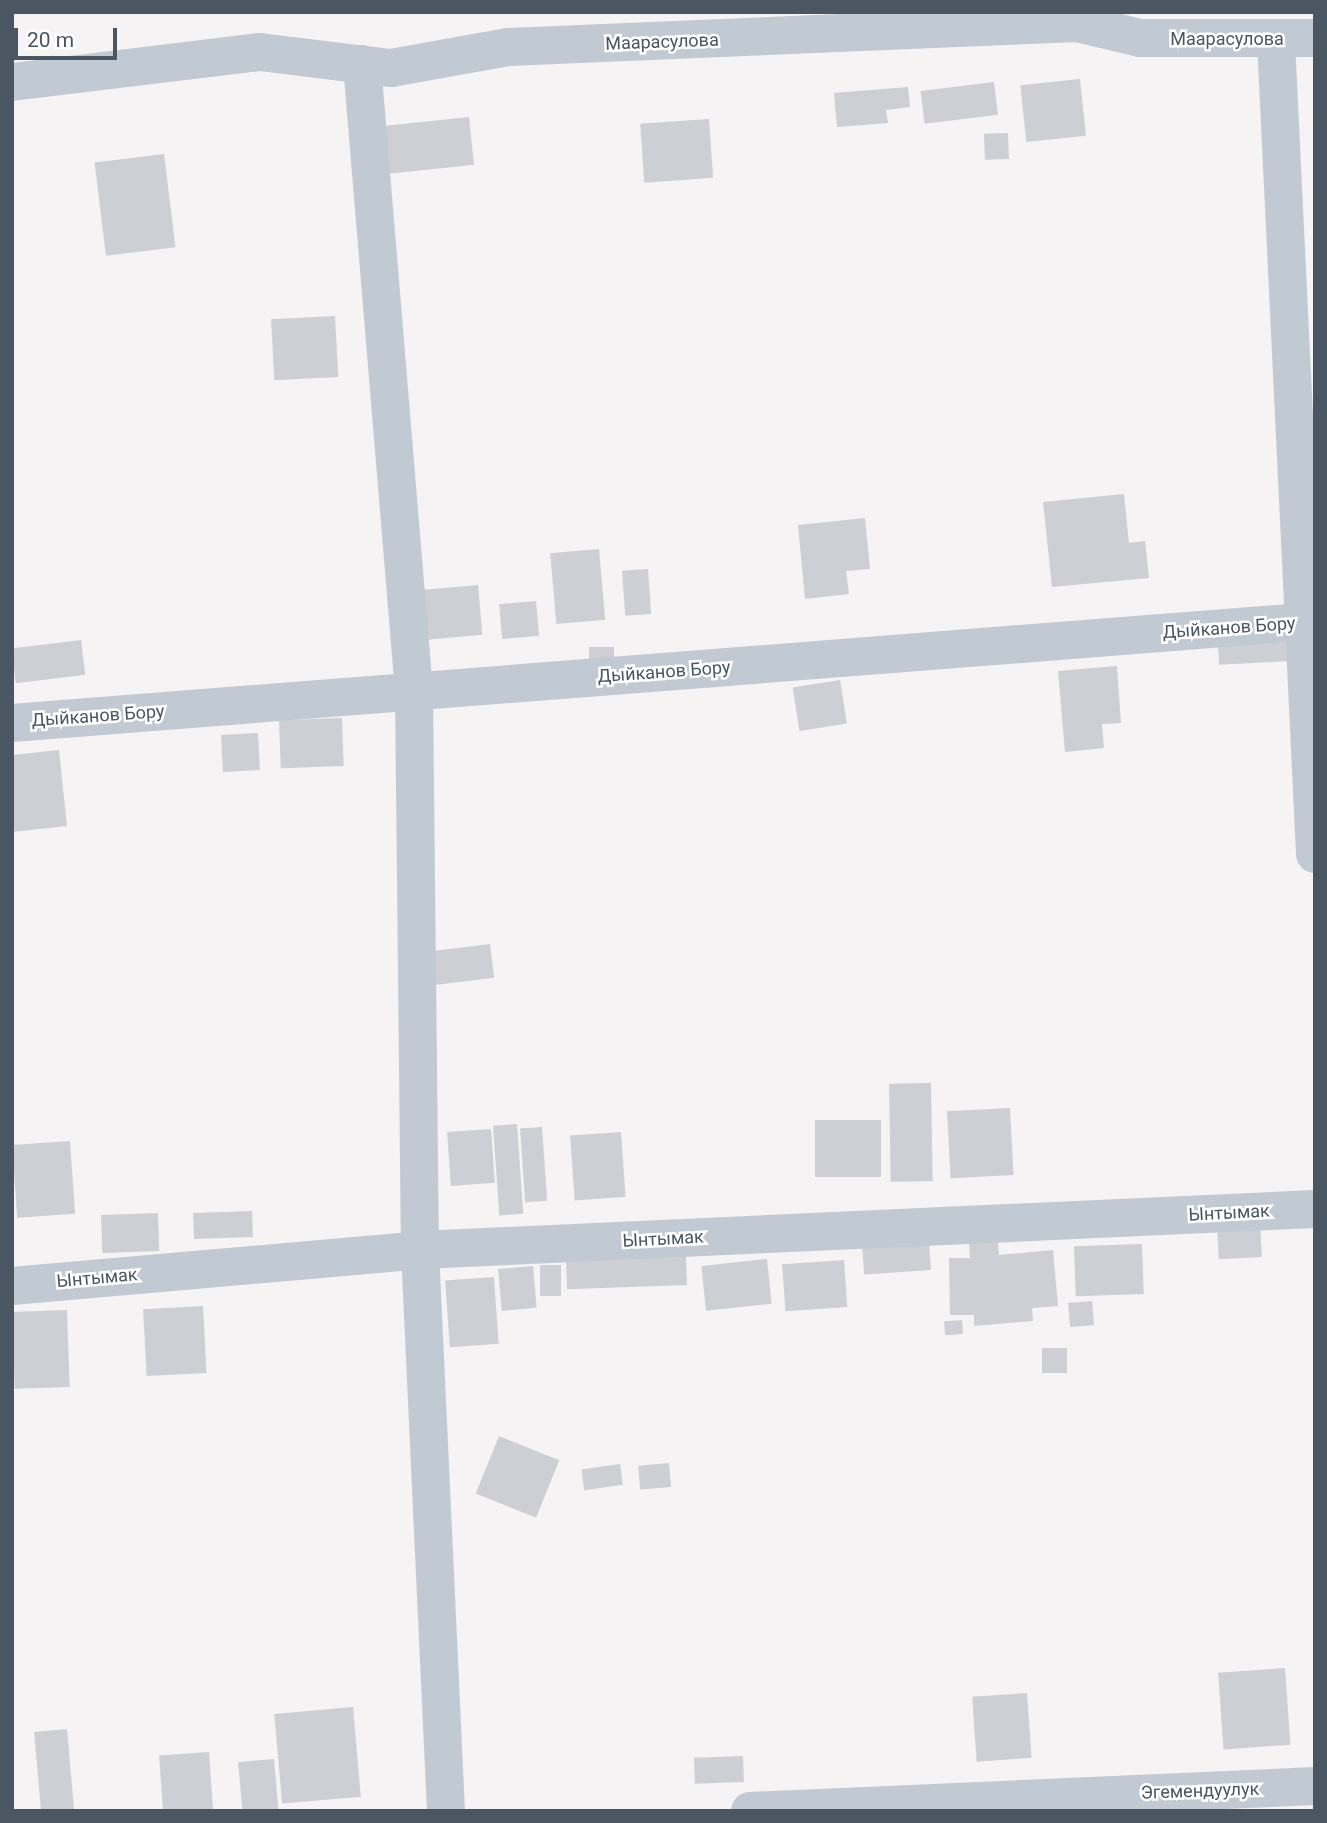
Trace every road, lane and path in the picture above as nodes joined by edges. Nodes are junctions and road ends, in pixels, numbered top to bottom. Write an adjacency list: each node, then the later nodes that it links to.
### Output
1 (1315, 38): 2 (street, Маарасулова)
2 (1276, 41): 3 (street, Маарасулова); 5 (street)
3 (362, 64): 4 (street, Маарасулова); 6 (street)
4 (12, 82)
5 (1309, 621): 6 (street, Дыйканов Бору); 8 (street)
6 (414, 691): 7 (street, Дыйканов Бору); 10 (street)
7 (12, 723)
8 (1315, 854)
9 (1315, 1209): 10 (street, Ынтымак)
10 (420, 1250): 11 (street, Ынтымак); 13 (street)
11 (12, 1286)
12 (1315, 1786): 14 (street, Эгемендуулук)
13 (446, 1811)
14 (750, 1811)

